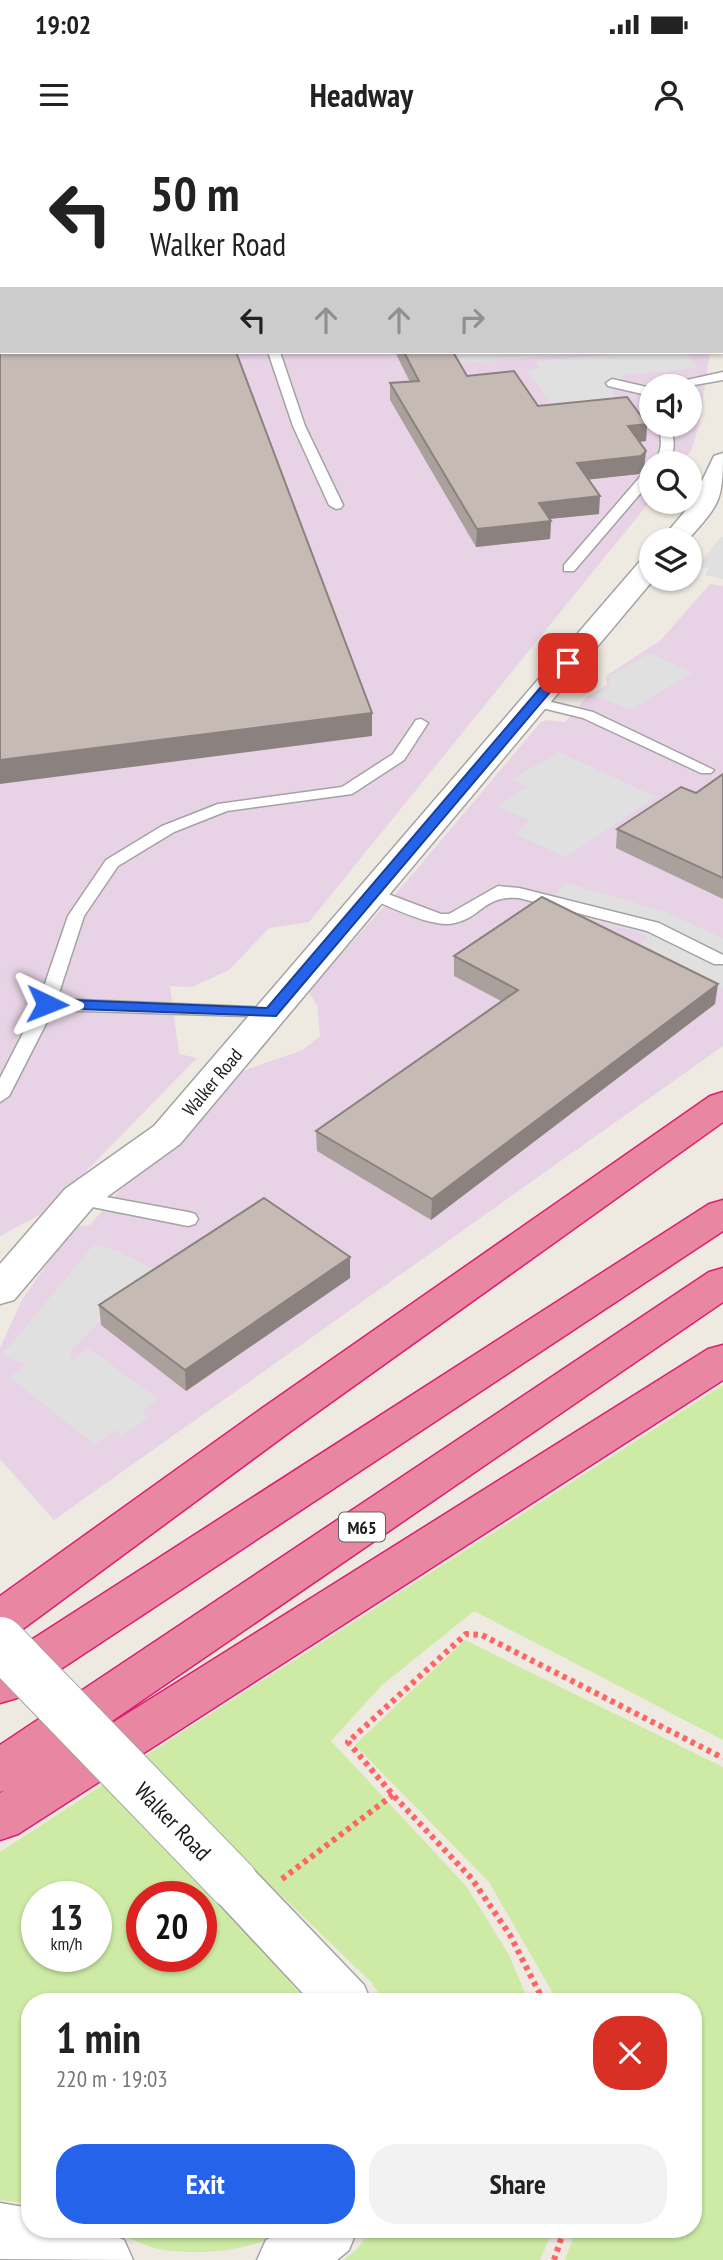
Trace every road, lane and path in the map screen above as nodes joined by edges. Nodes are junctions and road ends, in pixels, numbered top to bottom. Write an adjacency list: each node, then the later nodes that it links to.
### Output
1 (275, 354): 8 (lane)
2 (723, 376): 3 (lane)
3 (702, 380)
4 (612, 383): 5 (lane)
5 (639, 392)
6 (721, 470): 9 (street)
7 (639, 487): 10 (lane)
8 (336, 505)
9 (684, 528)
10 (569, 568)
11 (639, 580): 12 (street, Walker Road)
12 (535, 702): 14 (lane); 15 (street, Walker Road)
13 (421, 723): 17 (lane)
14 (706, 770)
15 (372, 894): 16 (lane); 18 (street, Walker Road)
16 (720, 960)
17 (47, 1004): 18 (lane); 19 (lane)
18 (271, 1013): 21 (street, Walker Road)
19 (0, 1096)
20 (723, 1104): 27 (highway)
21 (79, 1198): 23 (lane); 25 (street, Walker Road)
22 (723, 1213): 29 (highway)
23 (188, 1219)
24 (723, 1282): 31 (highway, M65)
25 (0, 1290)
26 (723, 1360): 33 (highway, M65)
27 (0, 1621)
28 (0, 1642): 34 (street, Walker Road, bridge)
29 (0, 1684)
30 (723, 1758): 32 (path)
31 (0, 1771)
32 (393, 1795): 34 (path); 36 (path)
33 (0, 1819)
34 (241, 1892): 35 (street, Walker Road)
35 (336, 1993)
36 (539, 1993)
37 (0, 2231): 38 (street)
38 (21, 2235)
39 (40, 2238): 42 (street)
40 (319, 2238): 43 (street)
41 (561, 2238): 44 (path)
42 (104, 2260)
43 (286, 2260)
44 (554, 2260)

